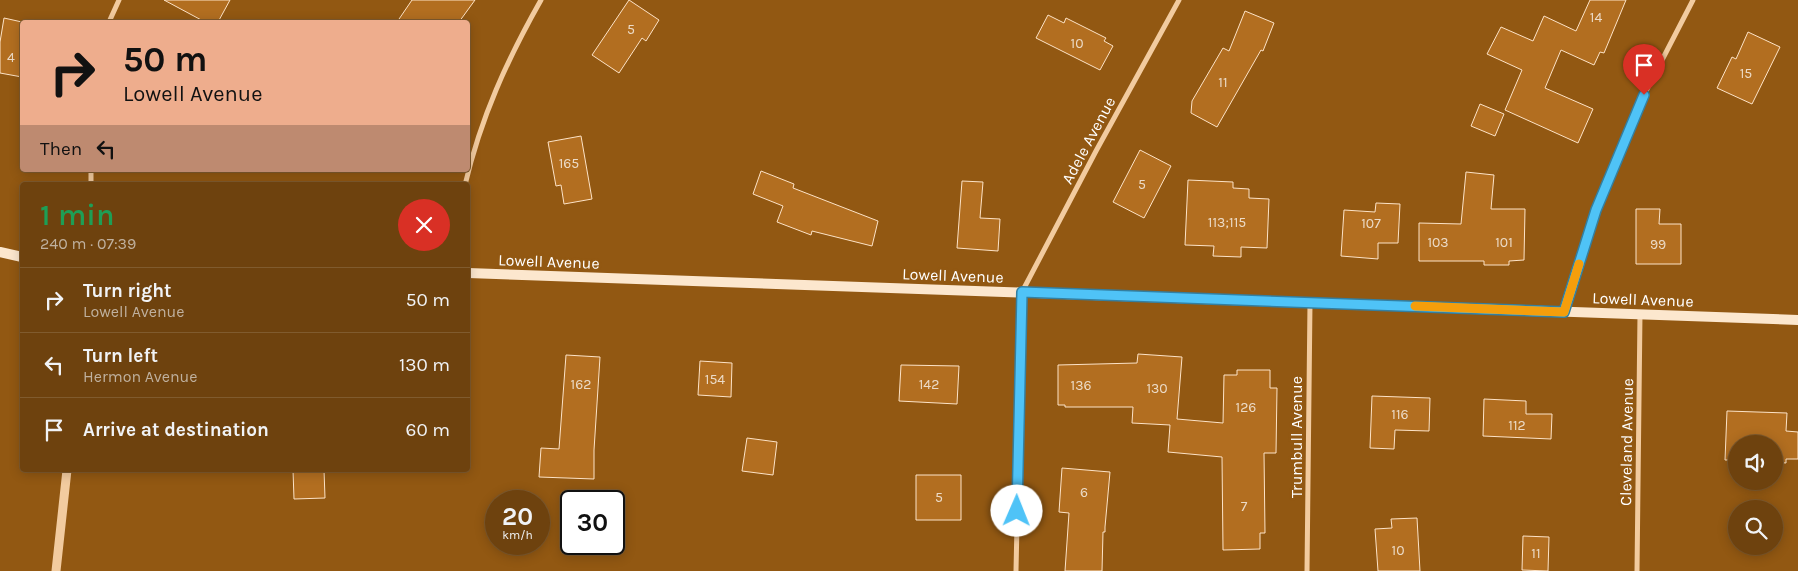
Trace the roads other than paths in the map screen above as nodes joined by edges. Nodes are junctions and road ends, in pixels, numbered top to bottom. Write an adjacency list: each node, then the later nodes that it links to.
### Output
1 (119, 0): 5 (street)
2 (541, 0): 6 (street)
3 (1178, 0): 10 (street, Adele Avenue)
4 (1693, 0): 12 (street)
5 (110, 20)
6 (470, 162)
7 (0, 252): 8 (main road)
8 (20, 257)
9 (470, 273): 10 (main road, Lowell Avenue)
10 (1022, 292): 11 (main road, Lowell Avenue); 17 (street)
11 (1310, 303): 12 (main road, Lowell Avenue); 18 (street, Trumbull Avenue)
12 (1564, 312): 13 (main road, Lowell Avenue)
13 (1640, 314): 14 (main road, Lowell Avenue); 19 (street, Cleveland Avenue)
14 (1798, 320)
15 (67, 472): 16 (street)
16 (56, 571)
17 (1016, 571)
18 (1307, 571)
19 (1637, 571)

